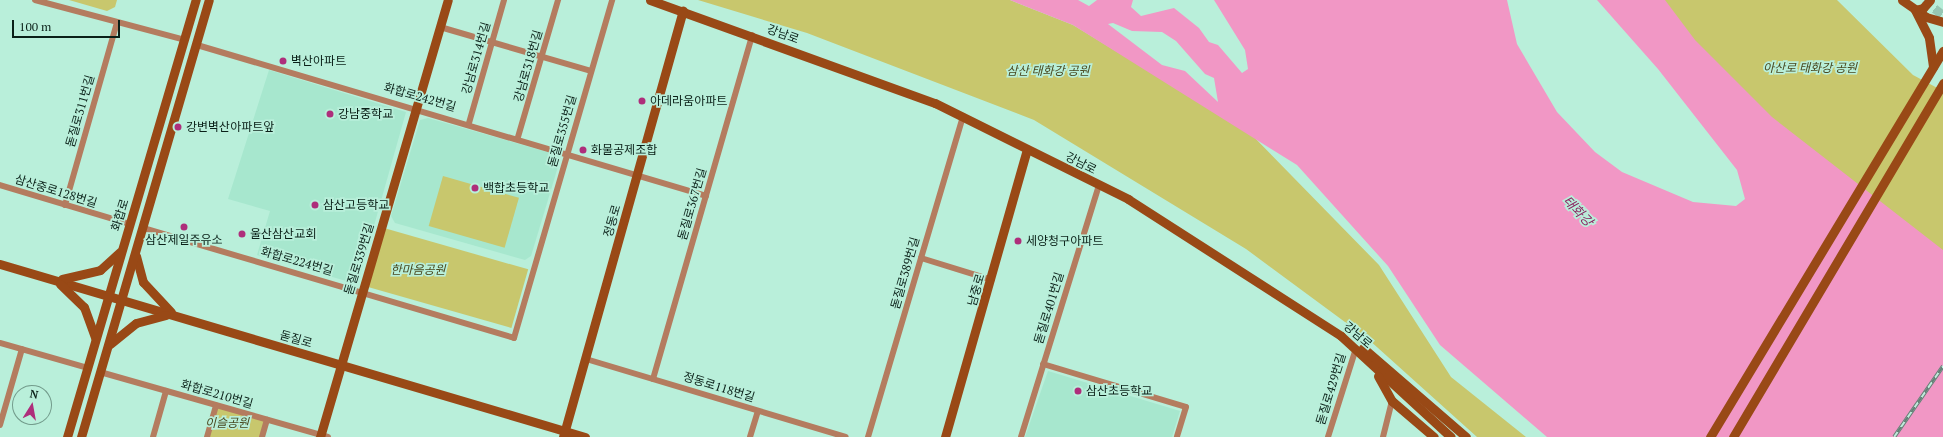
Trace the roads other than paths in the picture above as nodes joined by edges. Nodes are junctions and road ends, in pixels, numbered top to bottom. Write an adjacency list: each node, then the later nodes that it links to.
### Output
1 (36, 0): 14 (street)
2 (196, 0): 17 (main road, 화합로)
3 (210, 0): 19 (main road)
4 (448, 0): 15 (main road, 돋질로339번길)
5 (504, 0): 18 (street, 강남로314번길)
6 (558, 0): 21 (street, 강남로318번길)
7 (612, 0): 23 (street, 돋질로355번길)
8 (650, 0): 12 (main road, 강남로)
9 (1902, 0): 11 (main road)
10 (1930, 0): 11 (main road)
11 (1915, 10): 13 (main road); 22 (main road)
12 (683, 11): 16 (main road, 강남로); 31 (main road, 정동로)
13 (1943, 22)
14 (117, 23): 17 (street); 35 (street, 돋질로311번길)
15 (440, 26): 18 (street); 25 (main road, 돋질로339번길)
16 (752, 35): 26 (main road, 강남로); 34 (street, 돋질로367번길)
17 (184, 40): 36 (main road, 화합로)
18 (492, 42): 21 (street); 27 (street, 강남로314번길)
19 (196, 45): 25 (street, 화합로242번길); 37 (main road)
20 (1943, 51): 22 (main road)
21 (542, 56): 23 (street); 28 (street, 강남로318번길)
22 (1932, 67): 87 (main road)
23 (591, 71): 30 (street, 돋질로355번길)
24 (1943, 83): 88 (main road)
25 (416, 108): 27 (street, 화합로242번길); 44 (main road, 돋질로339번길)
26 (963, 116): 29 (main road, 강남로); 40 (street, 돋질로389번길)
27 (469, 123): 28 (street, 화합로242번길)
28 (518, 137): 30 (street, 화합로242번길)
29 (1027, 149): 33 (main road, 강남로); 43 (main road, 남중로)
30 (567, 153): 31 (street, 화합로242번길); 49 (street, 돋질로355번길)
31 (636, 176): 34 (street, 화합로242번길); 55 (main road, 정동로)
32 (0, 185): 35 (street, 삼산중로128번길)
33 (1099, 186): 48 (main road, 강남로); 58 (street, 돋질로401번길)
34 (706, 196): 61 (street, 돋질로367번길)
35 (64, 205): 36 (street, 삼산중로128번길)
36 (130, 224): 37 (main road); 38 (main road, 화합로)
37 (143, 228): 39 (main road); 44 (street, 화합로224번길)
38 (123, 247): 42 (main road); 45 (main road, 화합로)
39 (136, 251): 46 (main road); 47 (main road)
40 (921, 258): 43 (street); 78 (street, 돋질로389번길)
41 (0, 264): 42 (main road, 돋질로)
42 (51, 279): 45 (main road, 돋질로); 51 (main road)
43 (992, 280): 79 (main road, 남중로)
44 (363, 291): 49 (street, 화합로224번길); 57 (main road, 돋질로339번길)
45 (109, 296): 46 (main road, 돋질로); 51 (main road, 화합로)
46 (122, 300): 47 (main road, 돋질로); 52 (main road)
47 (178, 316): 52 (main road); 57 (main road, 돋질로)
48 (1319, 319): 53 (main road, 강남로); 86 (main road)
49 (514, 338)
50 (0, 343): 54 (street)
51 (95, 344): 52 (main road); 59 (main road, 화합로)
52 (107, 348): 60 (main road)
53 (1356, 348): 56 (main road, 강남로); 82 (street, 돋질로429번길)
54 (22, 350): 59 (street); 67 (street)
55 (586, 359): 61 (street, 정동로118번길); 68 (main road, 정동로)
56 (1369, 360): 63 (main road); 85 (main road, 강남로)
57 (341, 364): 68 (main road, 돋질로); 69 (main road, 돋질로339번길)
58 (1043, 364): 80 (street, 돋질로401번길); 81 (street)
59 (88, 368): 70 (main road, 화합로)
60 (100, 372): 62 (street, 화합로210번길); 71 (main road)
61 (653, 379): 65 (street, 정동로118번길)
62 (166, 391): 64 (street, 화합로210번길); 72 (street)
63 (1392, 401): 83 (street); 84 (main road)
64 (216, 405): 66 (street, 화합로210번길); 73 (street)
65 (758, 411): 76 (street); 77 (street, 정동로118번길)
66 (267, 420): 69 (street, 화합로210번길); 74 (street)
67 (0, 425)
68 (564, 434): 75 (main road, 돋질로)
69 (323, 436)
70 (67, 437)
71 (81, 437)
72 (153, 437)
73 (207, 437)
74 (262, 437)
75 (585, 437)
76 (750, 437)
77 (846, 437)
78 (868, 437)
79 (945, 437)
80 (1021, 437)
81 (1177, 437)
82 (1328, 437)
83 (1383, 437)
84 (1434, 437)
85 (1451, 437)
86 (1466, 437)
87 (1710, 437)
88 (1733, 437)

